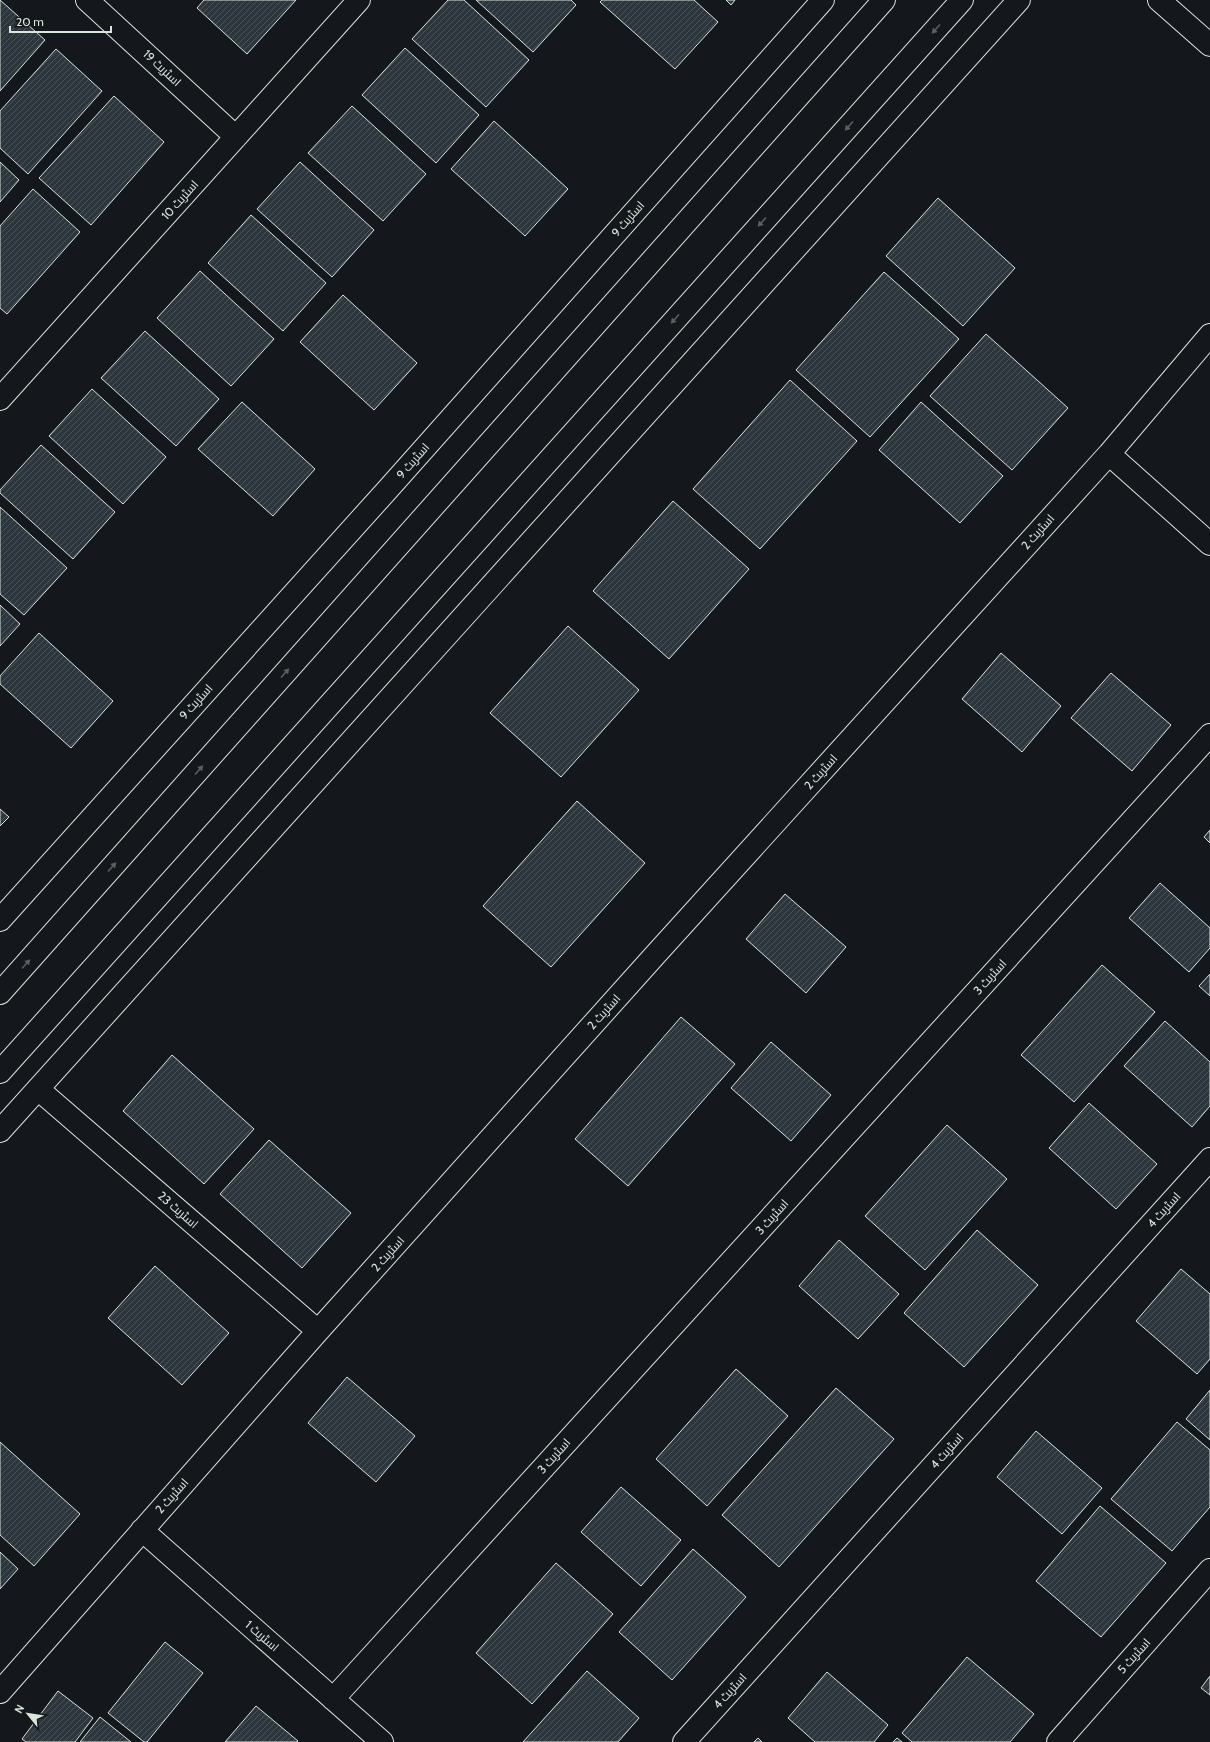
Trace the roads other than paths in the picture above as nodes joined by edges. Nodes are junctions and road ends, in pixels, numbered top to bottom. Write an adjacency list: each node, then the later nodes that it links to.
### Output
1 (87, 0): 9 (street, اسٹریٹ 19)
2 (359, 0): 9 (street, اسٹریٹ 10)
3 (823, 0): 15 (street, اسٹریٹ 9)
4 (884, 0): 16 (street, one-way to 4)
5 (962, 0): 17 (street, one-way to 17)
6 (1019, 0): 18 (street)
7 (1159, 0): 8 (street)
8 (1210, 45)
9 (236, 137): 11 (street, اسٹریٹ 10)
10 (1210, 335): 12 (street, اسٹریٹ 2)
11 (2, 391)
12 (1109, 454): 13 (street); 21 (street, اسٹریٹ 2)
13 (1210, 544)
14 (1210, 734): 25 (street, اسٹریٹ 3)
15 (0, 920)
16 (0, 993)
17 (0, 1072)
18 (38, 1089): 19 (street); 21 (street, اسٹریٹ 23)
19 (0, 1131)
20 (1210, 1159): 27 (street, اسٹریٹ 4)
21 (318, 1331): 22 (street, اسٹریٹ 2)
22 (142, 1530): 24 (street, اسٹریٹ 2); 25 (street, اسٹریٹ 1)
23 (1210, 1570): 28 (street, اسٹریٹ 5)
24 (0, 1692)
25 (334, 1699): 26 (street, اسٹریٹ 1)
26 (382, 1742)
27 (684, 1742)
28 (1058, 1742)

